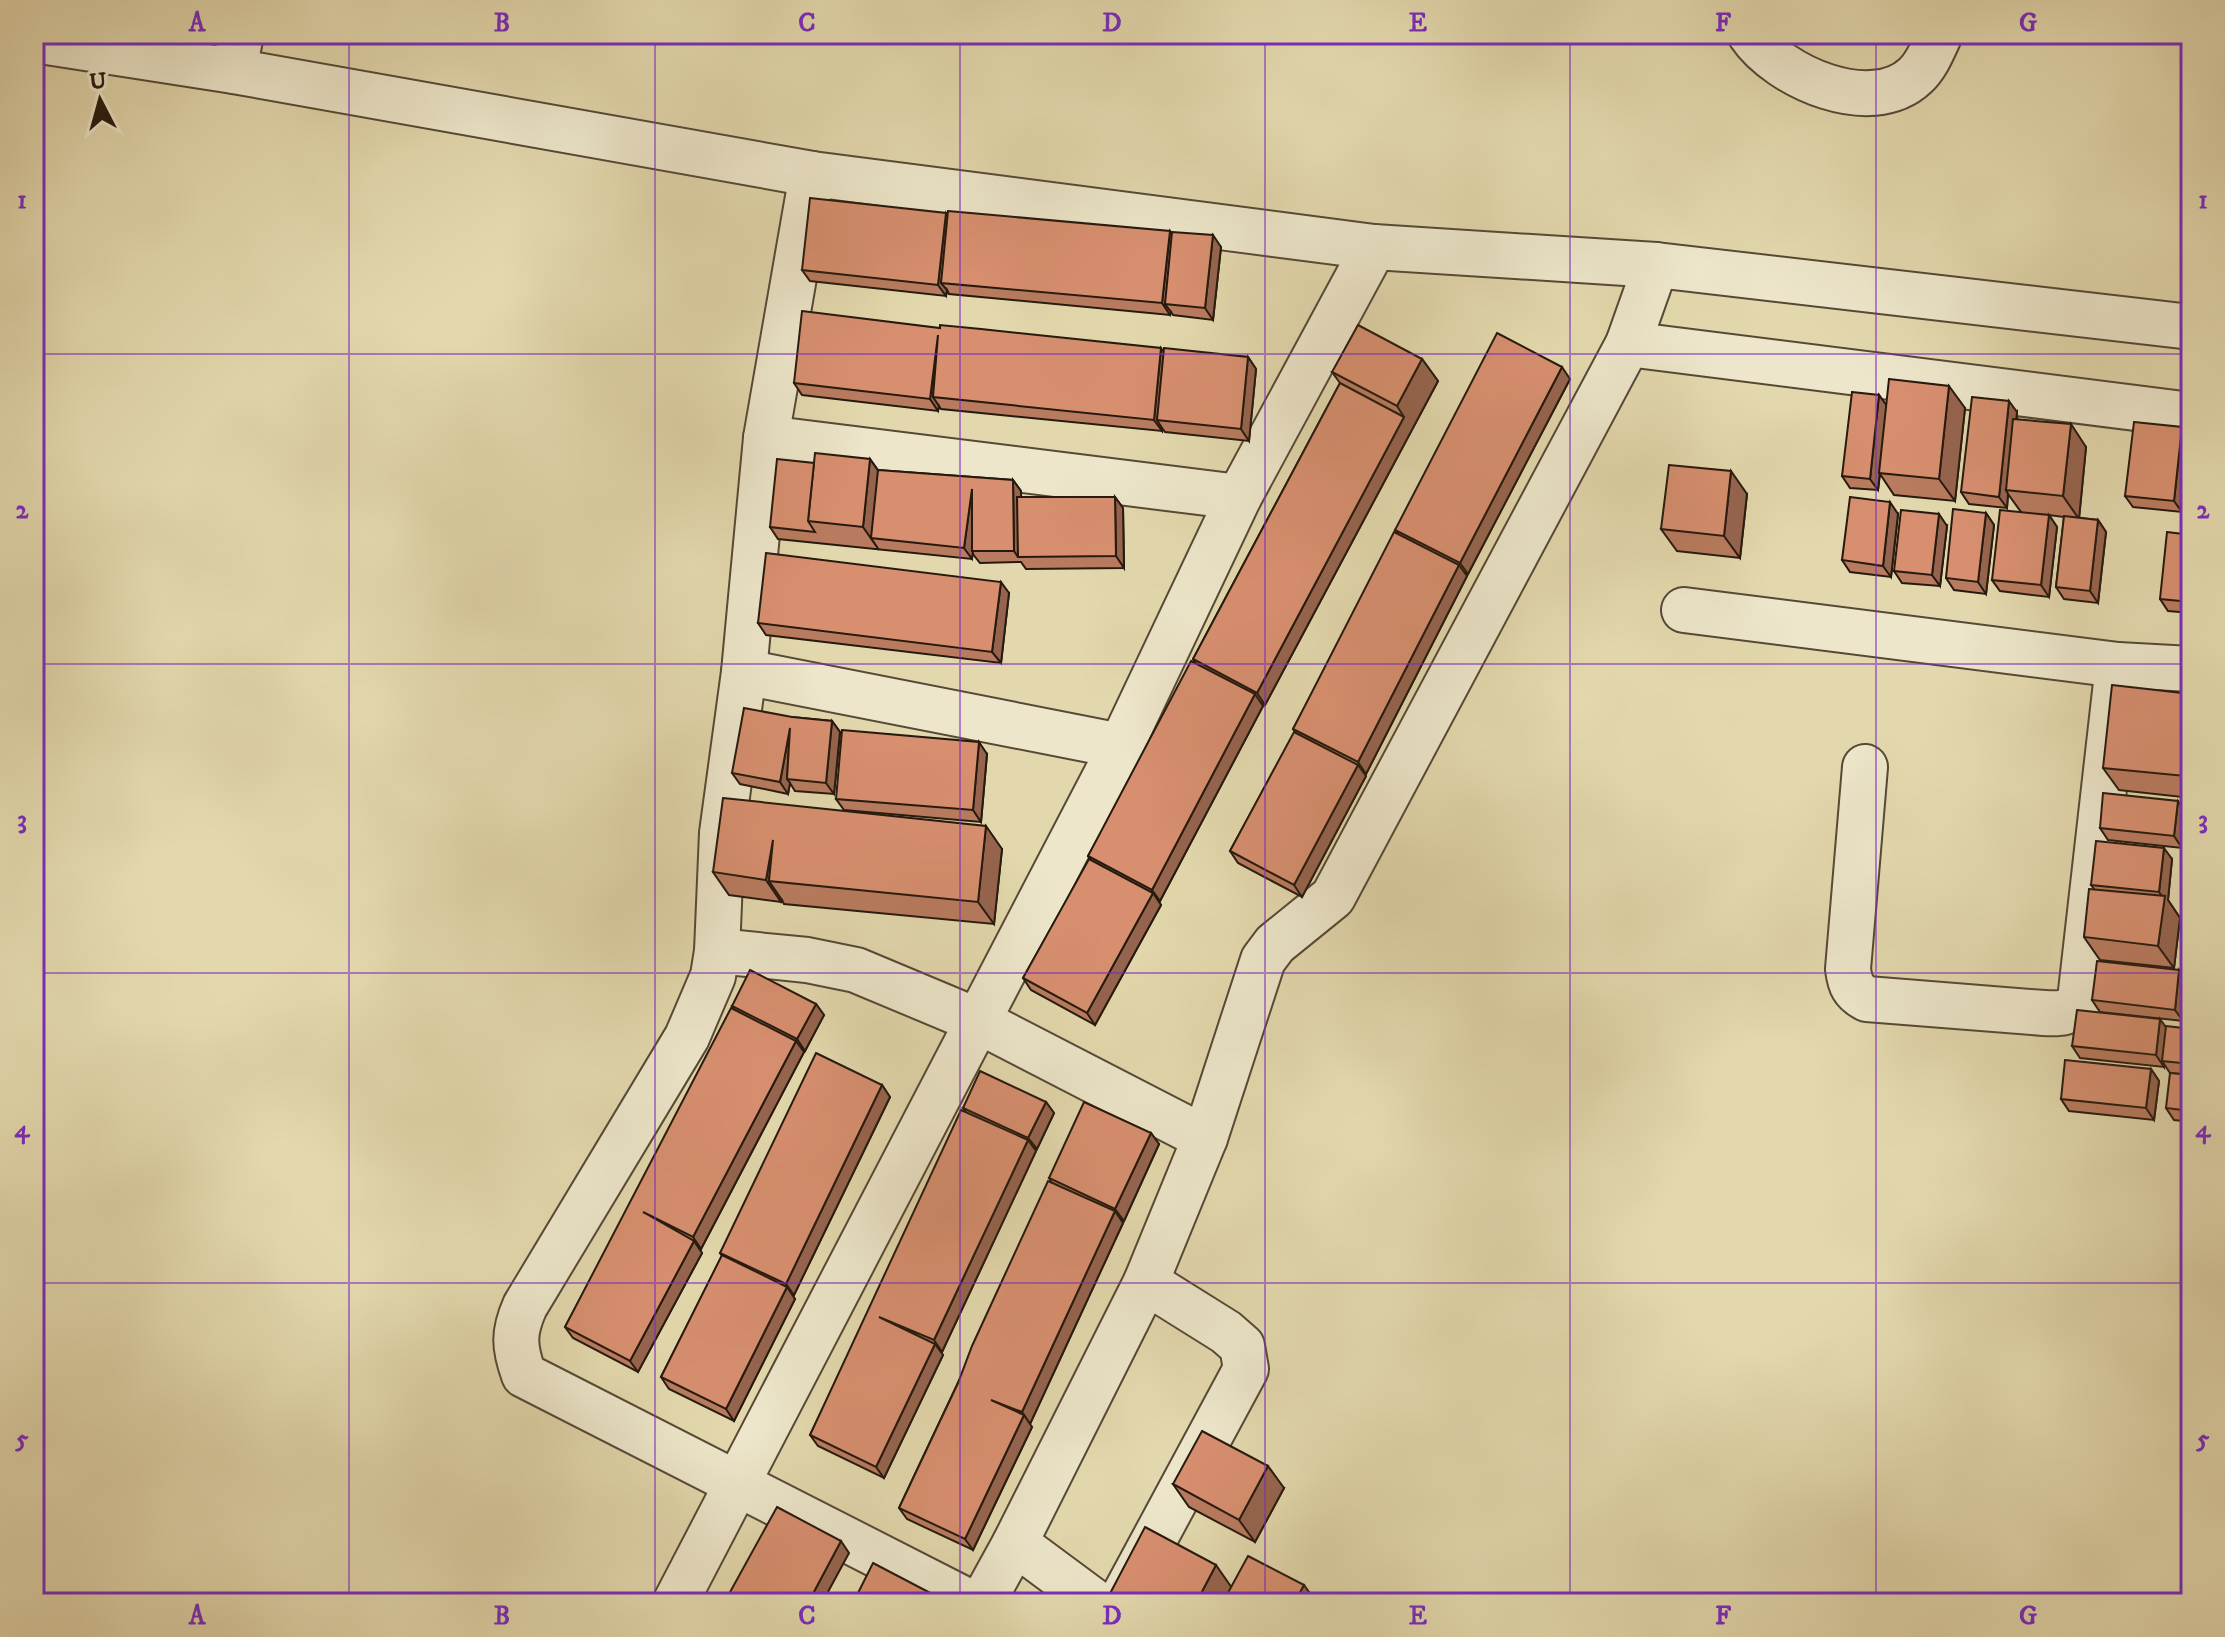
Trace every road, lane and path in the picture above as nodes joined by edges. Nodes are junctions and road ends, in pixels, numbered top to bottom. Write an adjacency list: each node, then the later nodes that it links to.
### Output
1 (1750, 34): 2 (street)
2 (1940, 34)
3 (34, 40): 4 (street)
4 (238, 52): 5 (street)
5 (812, 174): 6 (street); 11 (street)
6 (1374, 247): 7 (street); 12 (street)
7 (1656, 265): 8 (street); 9 (street)
8 (2191, 327)
9 (1628, 344): 10 (street); 21 (street)
10 (2191, 415)
11 (766, 438): 12 (street); 16 (street)
12 (1239, 497): 17 (street)
13 (1684, 610): 14 (street)
14 (2118, 665): 15 (street); 18 (street)
15 (2191, 669)
16 (744, 672): 17 (street); 19 (street)
17 (1121, 746): 20 (street)
18 (1865, 767)
19 (717, 951): 20 (street); 23 (street)
20 (978, 1021): 21 (street); 23 (street)
21 (1205, 1138): 22 (street)
22 (1146, 1282): 24 (street); 29 (street)
23 (738, 1485): 25 (street); 26 (street)
24 (1015, 1543): 27 (street); 28 (street)
25 (675, 1603)
26 (971, 1603)
27 (982, 1603)
28 (1096, 1603)
29 (1120, 1603)

